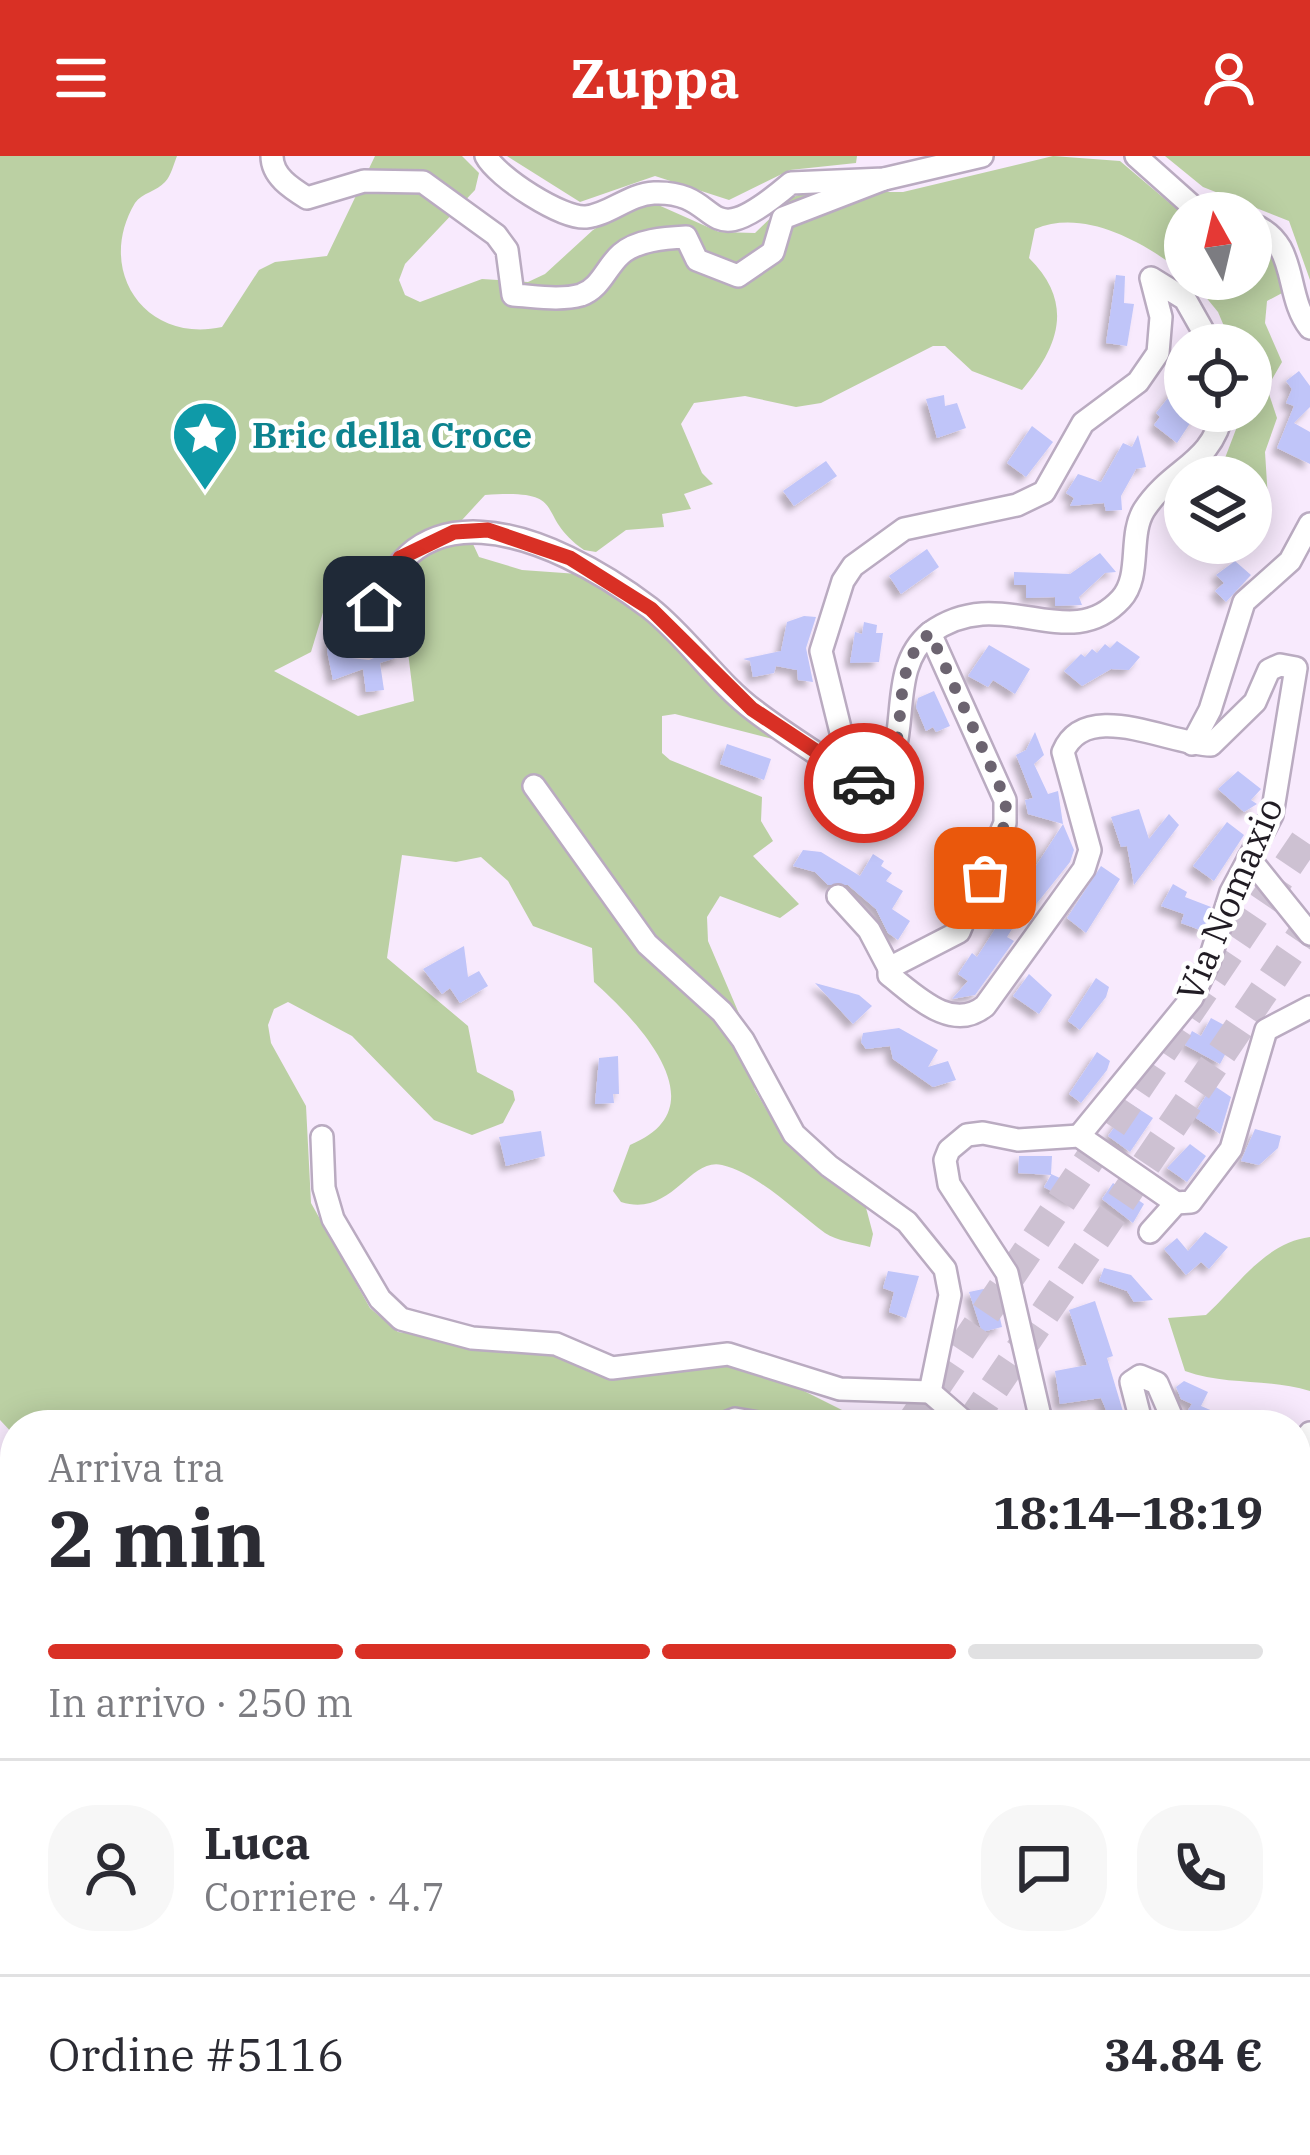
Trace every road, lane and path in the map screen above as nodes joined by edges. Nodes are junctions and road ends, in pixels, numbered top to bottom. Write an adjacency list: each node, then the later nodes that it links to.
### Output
1 (272, 156): 5 (street)
2 (486, 156): 5 (street)
3 (982, 156): 5 (street)
4 (1136, 156): 6 (street)
5 (884, 179)
6 (1176, 192)
7 (1272, 235): 9 (street)
8 (1199, 324): 16 (street)
9 (1310, 328)
10 (1215, 432): 12 (street)
11 (1310, 524): 15 (street)
12 (930, 633): 16 (street); 21 (street)
13 (368, 645): 16 (street)
14 (1303, 663): 15 (street, Via Nomaxio); 18 (street, Via Nomaxio)
15 (1192, 744): 21 (street)
16 (852, 777)
17 (534, 786): 27 (street)
18 (1249, 858): 20 (street); 23 (street, Via Nomaxio)
19 (838, 896): 21 (street)
20 (1310, 934)
21 (889, 968)
22 (1310, 1007): 25 (street)
23 (1079, 1136): 25 (street); 29 (street)
24 (322, 1137): 27 (street)
25 (1177, 1203): 26 (street)
26 (1150, 1232)
27 (930, 1392): 28 (street)
28 (951, 1410)
29 (1039, 1410)
30 (1136, 1410): 31 (street)
31 (1168, 1410)

